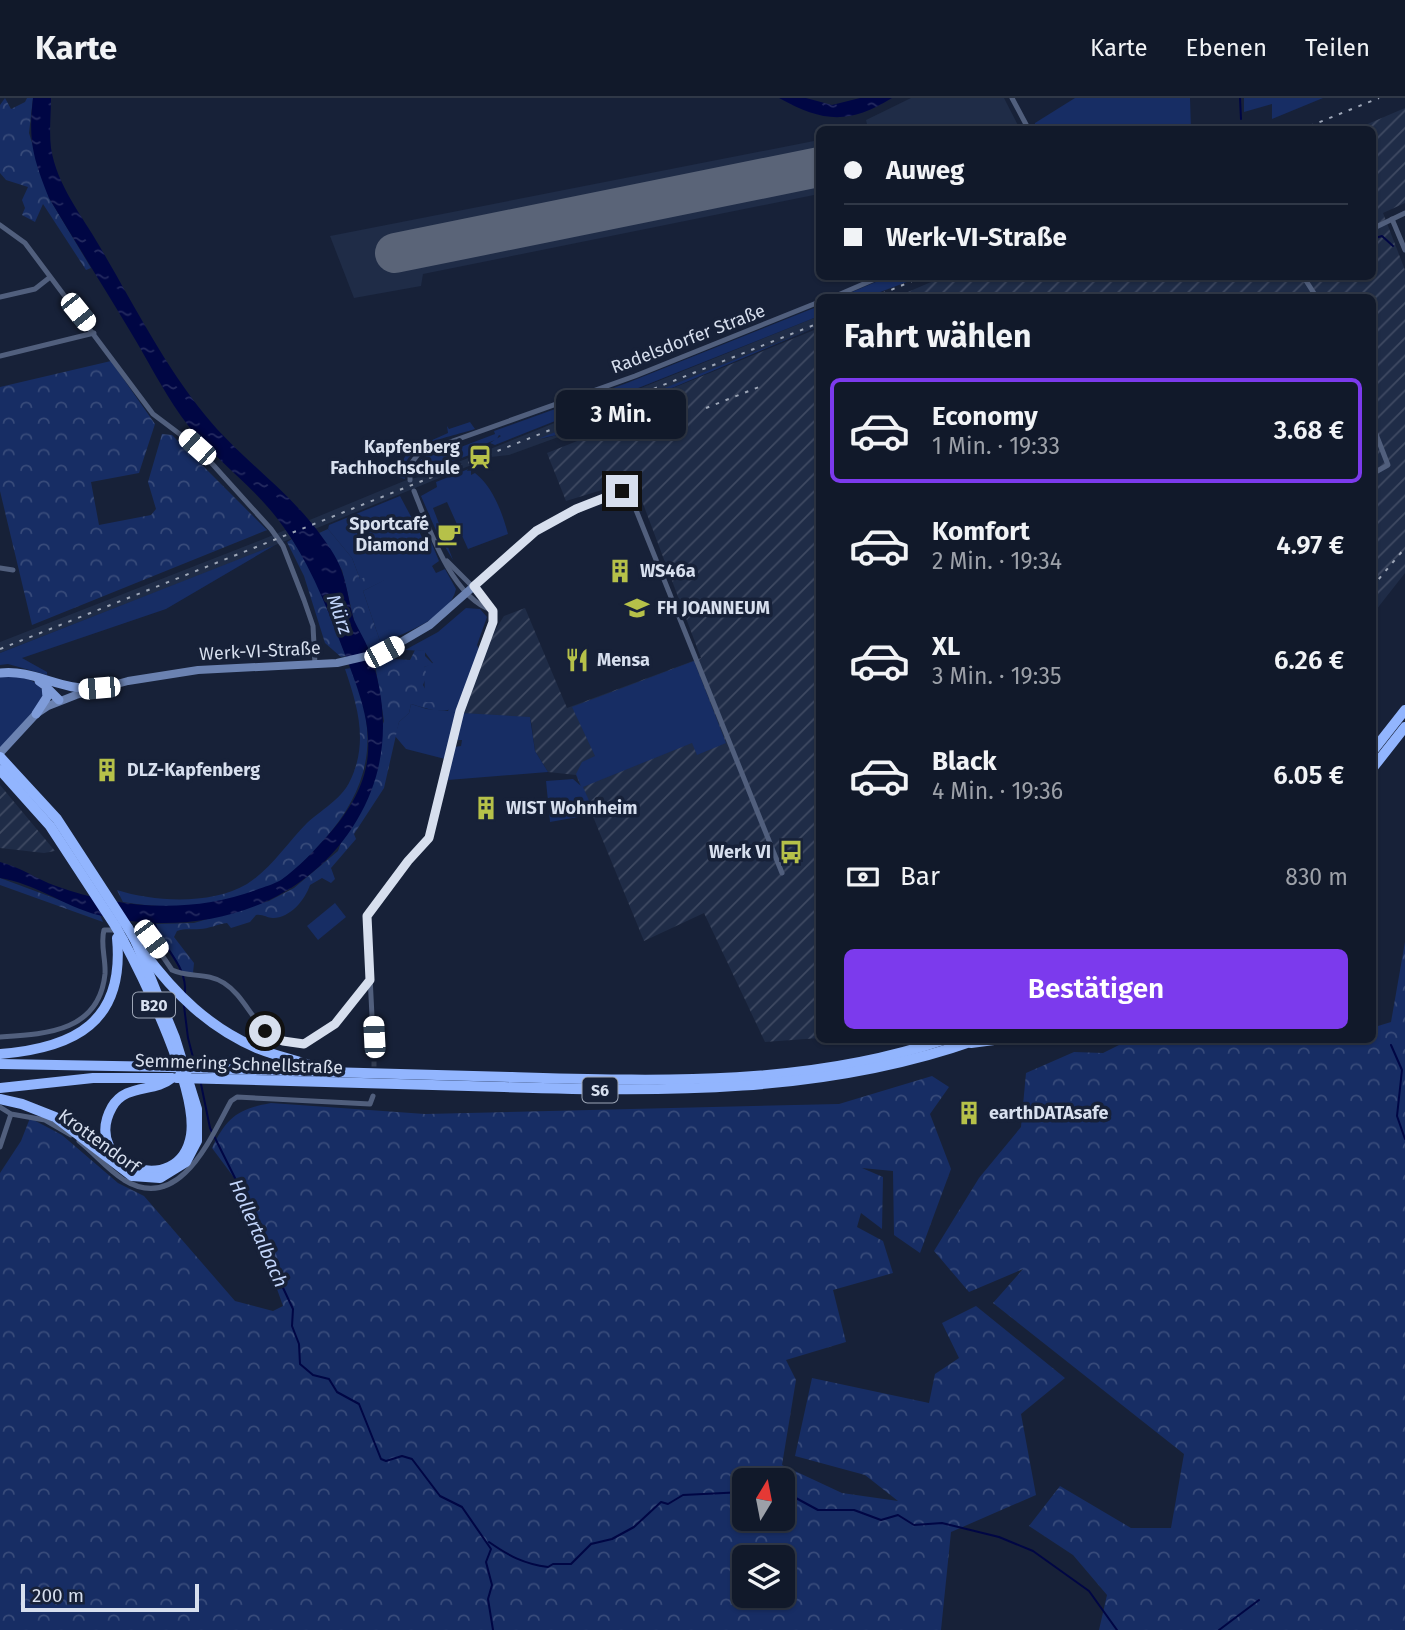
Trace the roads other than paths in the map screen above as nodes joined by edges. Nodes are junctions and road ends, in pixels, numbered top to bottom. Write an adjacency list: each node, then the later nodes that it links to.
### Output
1 (1012, 98): 2 (street)
2 (1027, 126)
3 (1405, 213): 4 (street)
4 (1392, 219): 6 (street); 7 (street)
5 (0, 225): 8 (street)
6 (1376, 227)
7 (1405, 250)
8 (50, 278): 11 (street); 13 (street)
9 (872, 280): 10 (street)
10 (840, 294)
11 (0, 298)
12 (816, 304): 17 (street, Radelsdorfer Straße)
13 (94, 333): 14 (street); 25 (street)
14 (0, 356)
15 (1376, 435): 16 (street)
16 (1376, 472)
17 (410, 480)
18 (414, 491): 19 (street)
19 (447, 561): 22 (street); 23 (street)
20 (0, 568): 21 (street)
21 (13, 570)
22 (474, 586): 23 (main road, Werk-VI-Straße); 24 (street); 36 (street, Werk-VI-Straße)
23 (467, 593): 24 (street); 25 (main road, Werk-VI-Straße)
24 (493, 610): 39 (street)
25 (315, 664): 28 (main road, Werk-VI-Straße)
26 (0, 673): 27 (main road)
27 (51, 686): 28 (main road); 29 (main road); 31 (main road)
28 (99, 688): 29 (main road, Werk-VI-Straße)
29 (60, 701): 31 (main road, Werk-VI-Straße)
30 (1405, 710): 33 (highway)
31 (36, 714): 34 (main road, Werk-VI-Straße)
32 (1405, 727): 35 (highway)
33 (1376, 747)
34 (1, 760): 37 (highway, bridge); 38 (highway, B20, bridge)
35 (1376, 764)
36 (782, 873)
37 (120, 939): 43 (highway); 47 (highway, B20)
38 (136, 942): 46 (highway); 47 (highway, B20)
39 (370, 980): 40 (street); 44 (street)
40 (0, 1037)
41 (931, 1043): 46 (highway, Semmering Schnellstraße / S6)
42 (964, 1043): 48 (highway, Semmering Schnellstraße / S6)
43 (0, 1054)
44 (374, 1056)
45 (0, 1064): 47 (highway, Semmering Schnellstraße / S6)
46 (328, 1072): 48 (highway, Semmering Schnellstraße / S6)
47 (177, 1073): 47 (highway); 48 (highway, Semmering Schnellstraße / S6, bridge); 49 (highway, Semmering Schnellstraße / S6); 51 (highway)
48 (216, 1074)
49 (0, 1088)
50 (373, 1096): 53 (street, Krottendorf)
51 (0, 1099)
52 (0, 1107): 53 (street, Krottendorf)
53 (11, 1114): 54 (street)
54 (0, 1147)

